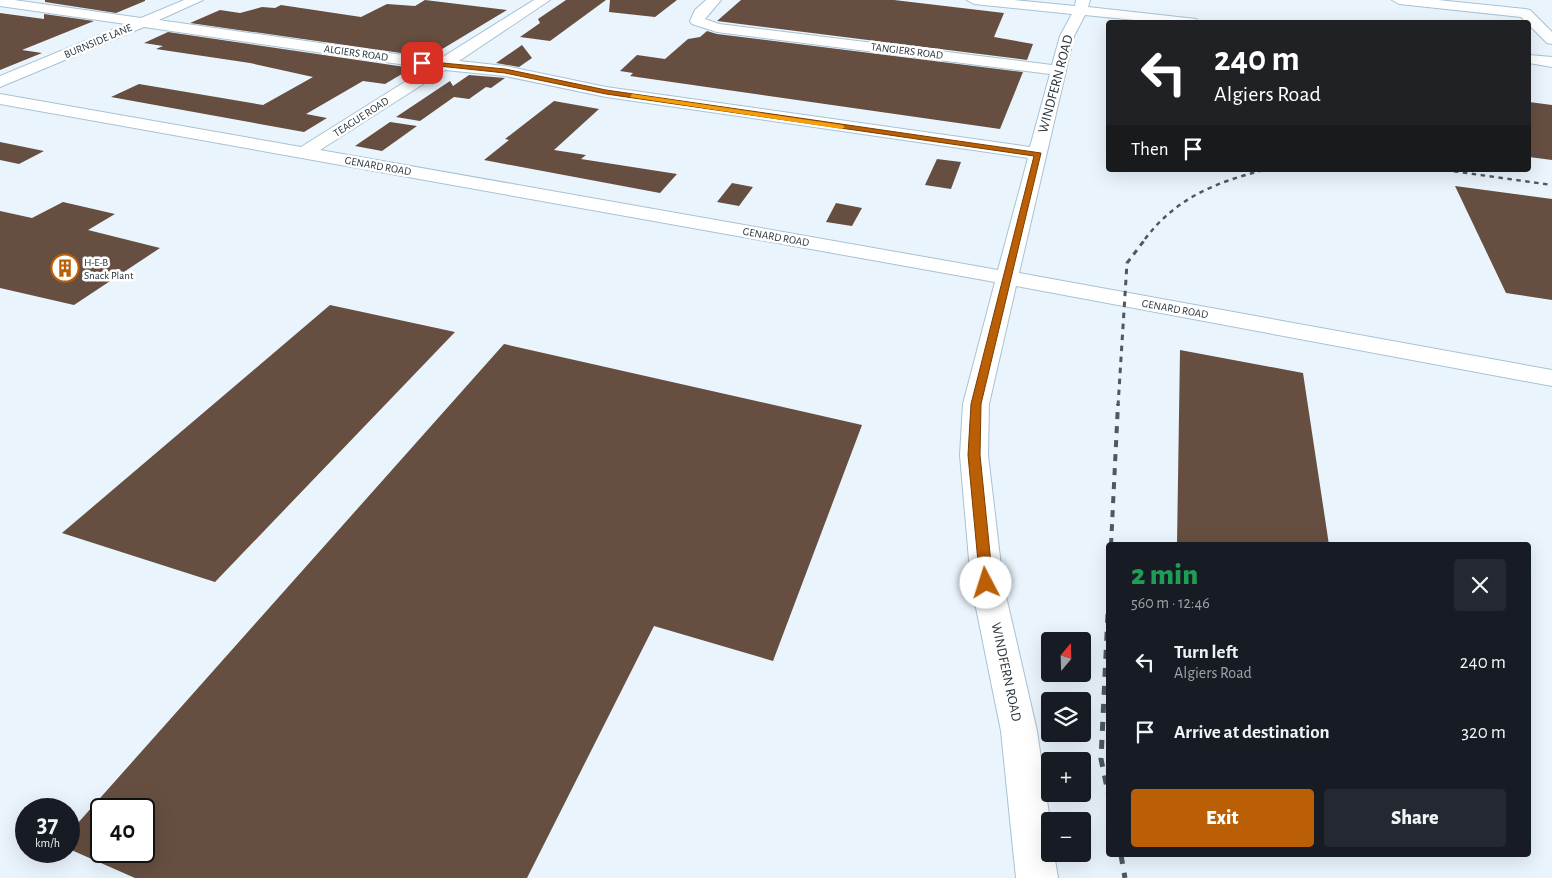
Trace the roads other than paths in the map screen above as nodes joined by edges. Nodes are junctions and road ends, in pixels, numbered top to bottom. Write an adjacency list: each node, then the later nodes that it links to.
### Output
1 (196, 0): 9 (street, BURNSIDE LANE)
2 (538, 0): 13 (street, TEAGUE ROAD)
3 (714, 0): 14 (street, TANGIERS ROAD)
4 (974, 0): 7 (street)
5 (1399, 0): 10 (street)
6 (0, 2): 9 (street, ALGIERS ROAD)
7 (1082, 6): 8 (street); 14 (street, WINDFERN ROAD)
8 (1177, 20)
9 (143, 22): 13 (street, ALGIERS ROAD); 15 (street, BURNSIDE LANE)
10 (1552, 40)
11 (1531, 60): 12 (street)
12 (1552, 62)
13 (441, 66): 17 (street, TEAGUE ROAD); 18 (street, ALGIERS ROAD)
14 (1059, 70): 18 (street, WINDFERN ROAD)
15 (0, 82)
16 (0, 99): 17 (street, GENARD ROAD)
17 (305, 152): 19 (street, GENARD ROAD)
18 (1038, 154): 19 (street, WINDFERN ROAD)
19 (1008, 278): 20 (street, GENARD ROAD); 21 (street, WINDFERN ROAD)
20 (1552, 378)
21 (1037, 878)

